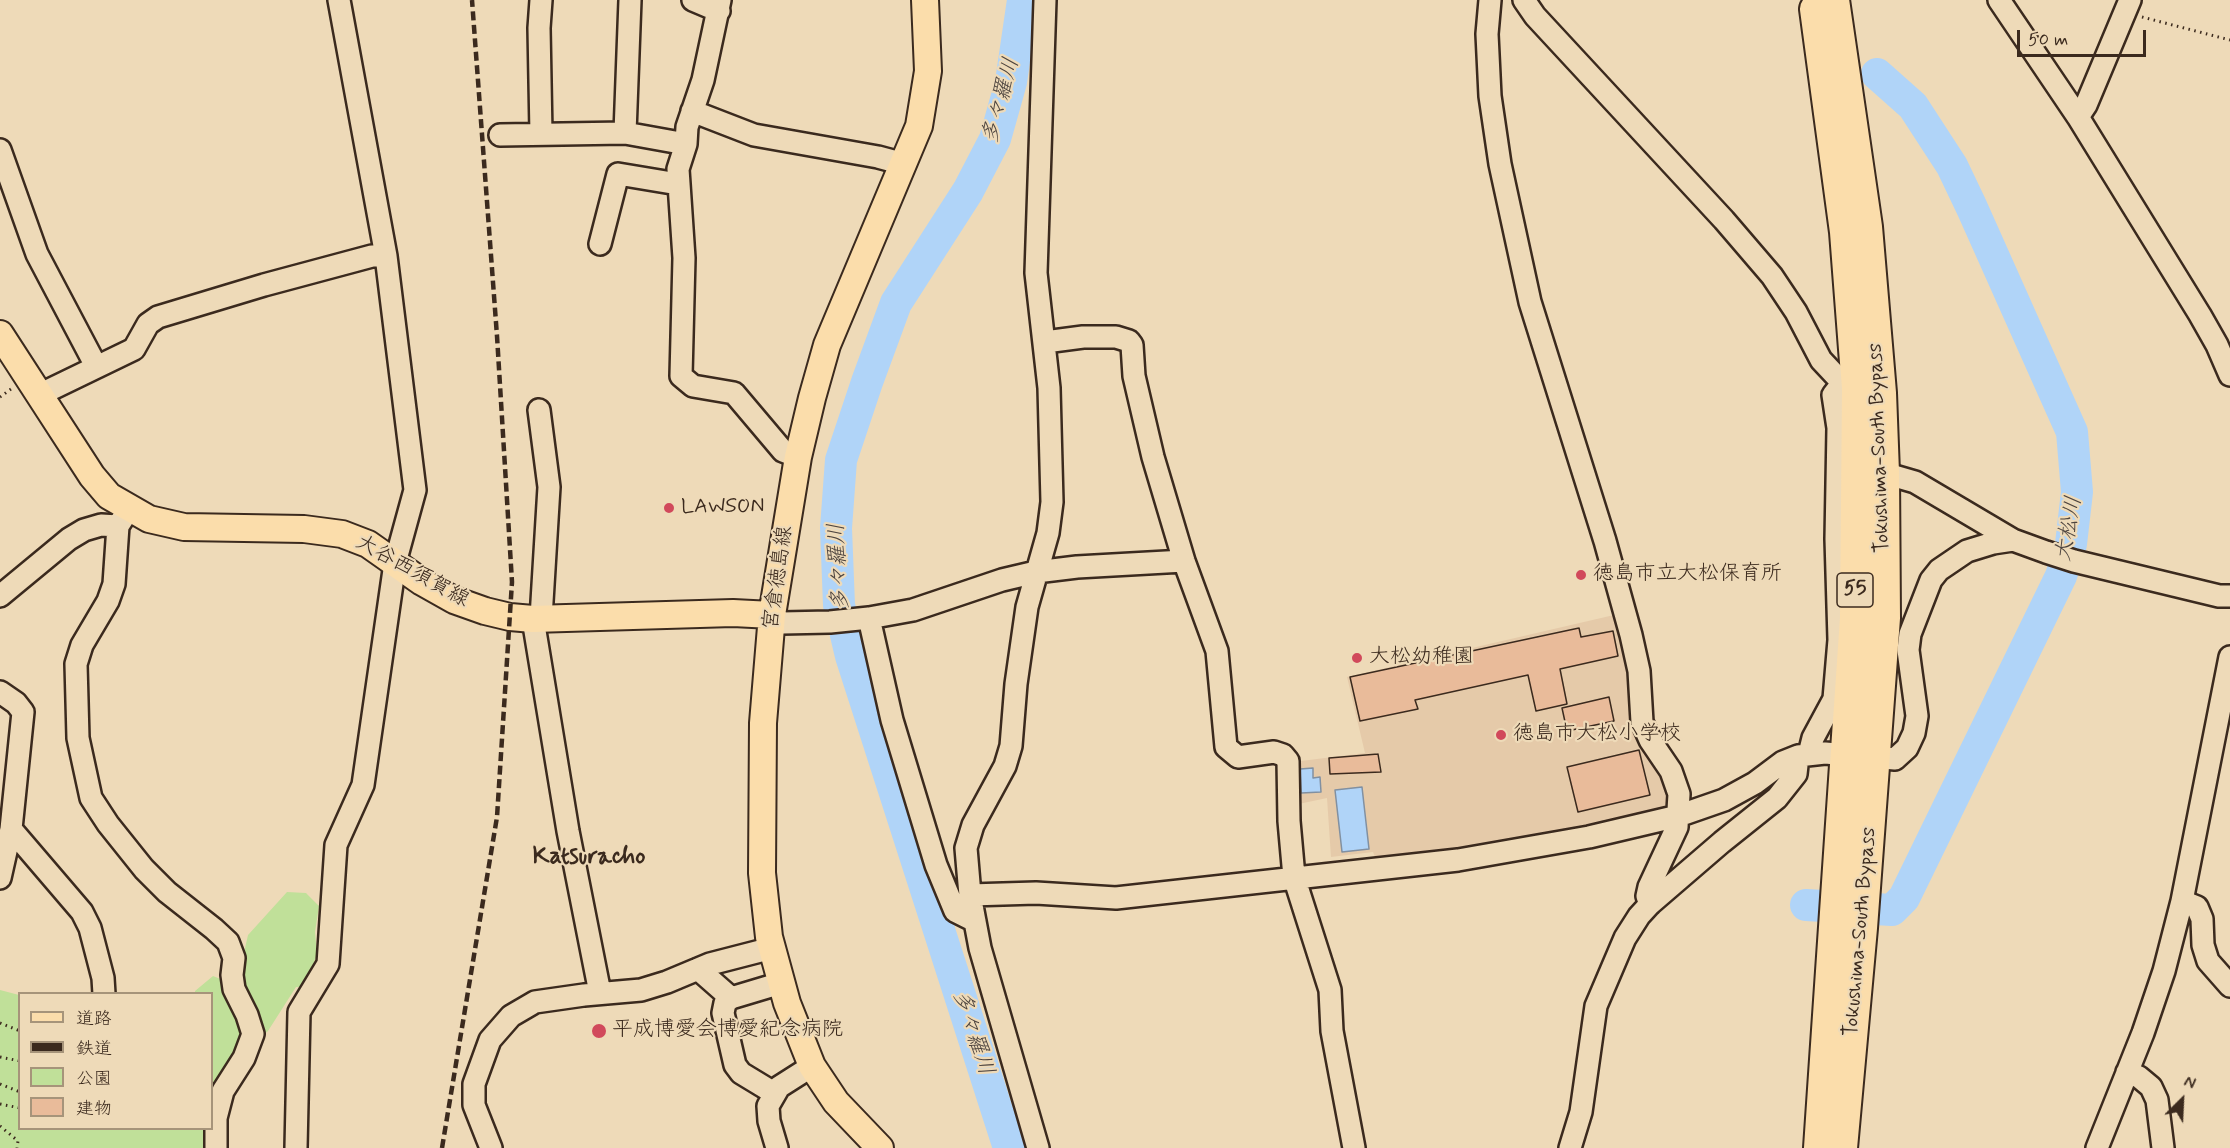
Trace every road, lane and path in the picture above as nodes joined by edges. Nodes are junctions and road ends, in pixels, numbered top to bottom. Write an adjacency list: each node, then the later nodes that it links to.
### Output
1 (339, 0): 25 (street)
2 (541, 0): 18 (street)
3 (630, 0): 17 (street)
4 (693, 0): 12 (street)
5 (925, 0): 22 (main road, 宮倉徳島線)
6 (1045, 0): 27 (street)
7 (1490, 0): 49 (street)
8 (1524, 0): 30 (street)
9 (1814, 0): 30 (highway, Tokushima-South Bypass / 55)
10 (1834, 0): 30 (highway, Tokushima-South Bypass / 55)
11 (1999, 0): 16 (street)
12 (719, 6): 15 (street)
13 (2127, 6): 14 (path); 16 (street)
14 (2230, 40)
15 (692, 111): 20 (street); 22 (street)
16 (2078, 117): 29 (street)
17 (625, 133): 18 (street); 20 (street)
18 (541, 134): 19 (street)
19 (500, 135)
20 (687, 144): 23 (street)
21 (0, 150): 28 (street)
22 (904, 164): 33 (main road, 宮倉徳島線)
23 (678, 184): 24 (street); 33 (street)
24 (600, 244)
25 (386, 256): 28 (street); 38 (street)
26 (0, 334): 31 (main road, 大谷西須賀線)
27 (1045, 342): 37 (street); 39 (street)
28 (96, 366): 31 (street)
29 (2230, 375)
30 (1861, 387): 34 (highway, Tokushima-South Bypass / 55); 47 (street); 48 (highway, Tokushima-South Bypass / 55)
31 (39, 395): 35 (main road, 大谷西須賀線)
32 (540, 410): 43 (street)
33 (798, 457): 42 (main road, 宮倉徳島線)
34 (1884, 473): 36 (street); 48 (highway, Tokushima-South Bypass / 55)
35 (123, 517): 38 (main road, 大谷西須賀線); 40 (street); 77 (street)
36 (2013, 540): 41 (street); 48 (street)
37 (1184, 561): 39 (street); 51 (street)
38 (395, 563): 43 (main road, 大谷西須賀線); 78 (street)
39 (1036, 572): 44 (street); 53 (street)
40 (0, 596)
41 (2230, 596)
42 (772, 615): 43 (main road, 大谷西須賀線); 44 (street); 57 (main road, 宮倉徳島線)
43 (537, 618): 62 (street)
44 (864, 619): 56 (street)
45 (2230, 657): 54 (street)
46 (0, 692): 50 (street)
47 (1804, 755): 48 (street); 49 (street); 55 (street)
48 (1861, 757): 85 (highway, Tokushima-South Bypass / 55); 86 (highway, Tokushima-South Bypass / 55)
49 (1678, 816): 51 (street); 55 (street)
50 (11, 829): 52 (street); 61 (street)
51 (1294, 877): 53 (street); 83 (street)
52 (0, 878)
53 (970, 895): 56 (street)
54 (2181, 901): 60 (street); 69 (street)
55 (1650, 904): 84 (street)
56 (975, 921): 82 (street)
57 (772, 948): 58 (street); 59 (main road, 宮倉徳島線)
58 (698, 969): 62 (street); 63 (street)
59 (782, 983): 63 (street); 68 (main road, 宮倉徳島線)
60 (2230, 986)
61 (104, 992)
62 (600, 993): 79 (street)
63 (731, 998): 72 (street)
64 (0, 1023): 65 (path)
65 (18, 1030)
66 (0, 1057): 67 (path)
67 (18, 1061)
68 (812, 1066): 72 (street); 81 (main road, 宮倉徳島線)
69 (2127, 1072): 87 (street); 88 (street)
70 (0, 1084): 71 (path)
71 (18, 1091)
72 (774, 1093): 80 (street)
73 (0, 1104): 74 (path)
74 (18, 1108)
75 (0, 1126): 76 (path)
76 (17, 1148)
77 (216, 1148)
78 (296, 1148)
79 (490, 1148)
80 (777, 1148)
81 (880, 1148)
82 (1038, 1148)
83 (1354, 1148)
84 (1570, 1148)
85 (1819, 1148)
86 (1842, 1148)
87 (2097, 1148)
88 (2163, 1148)

